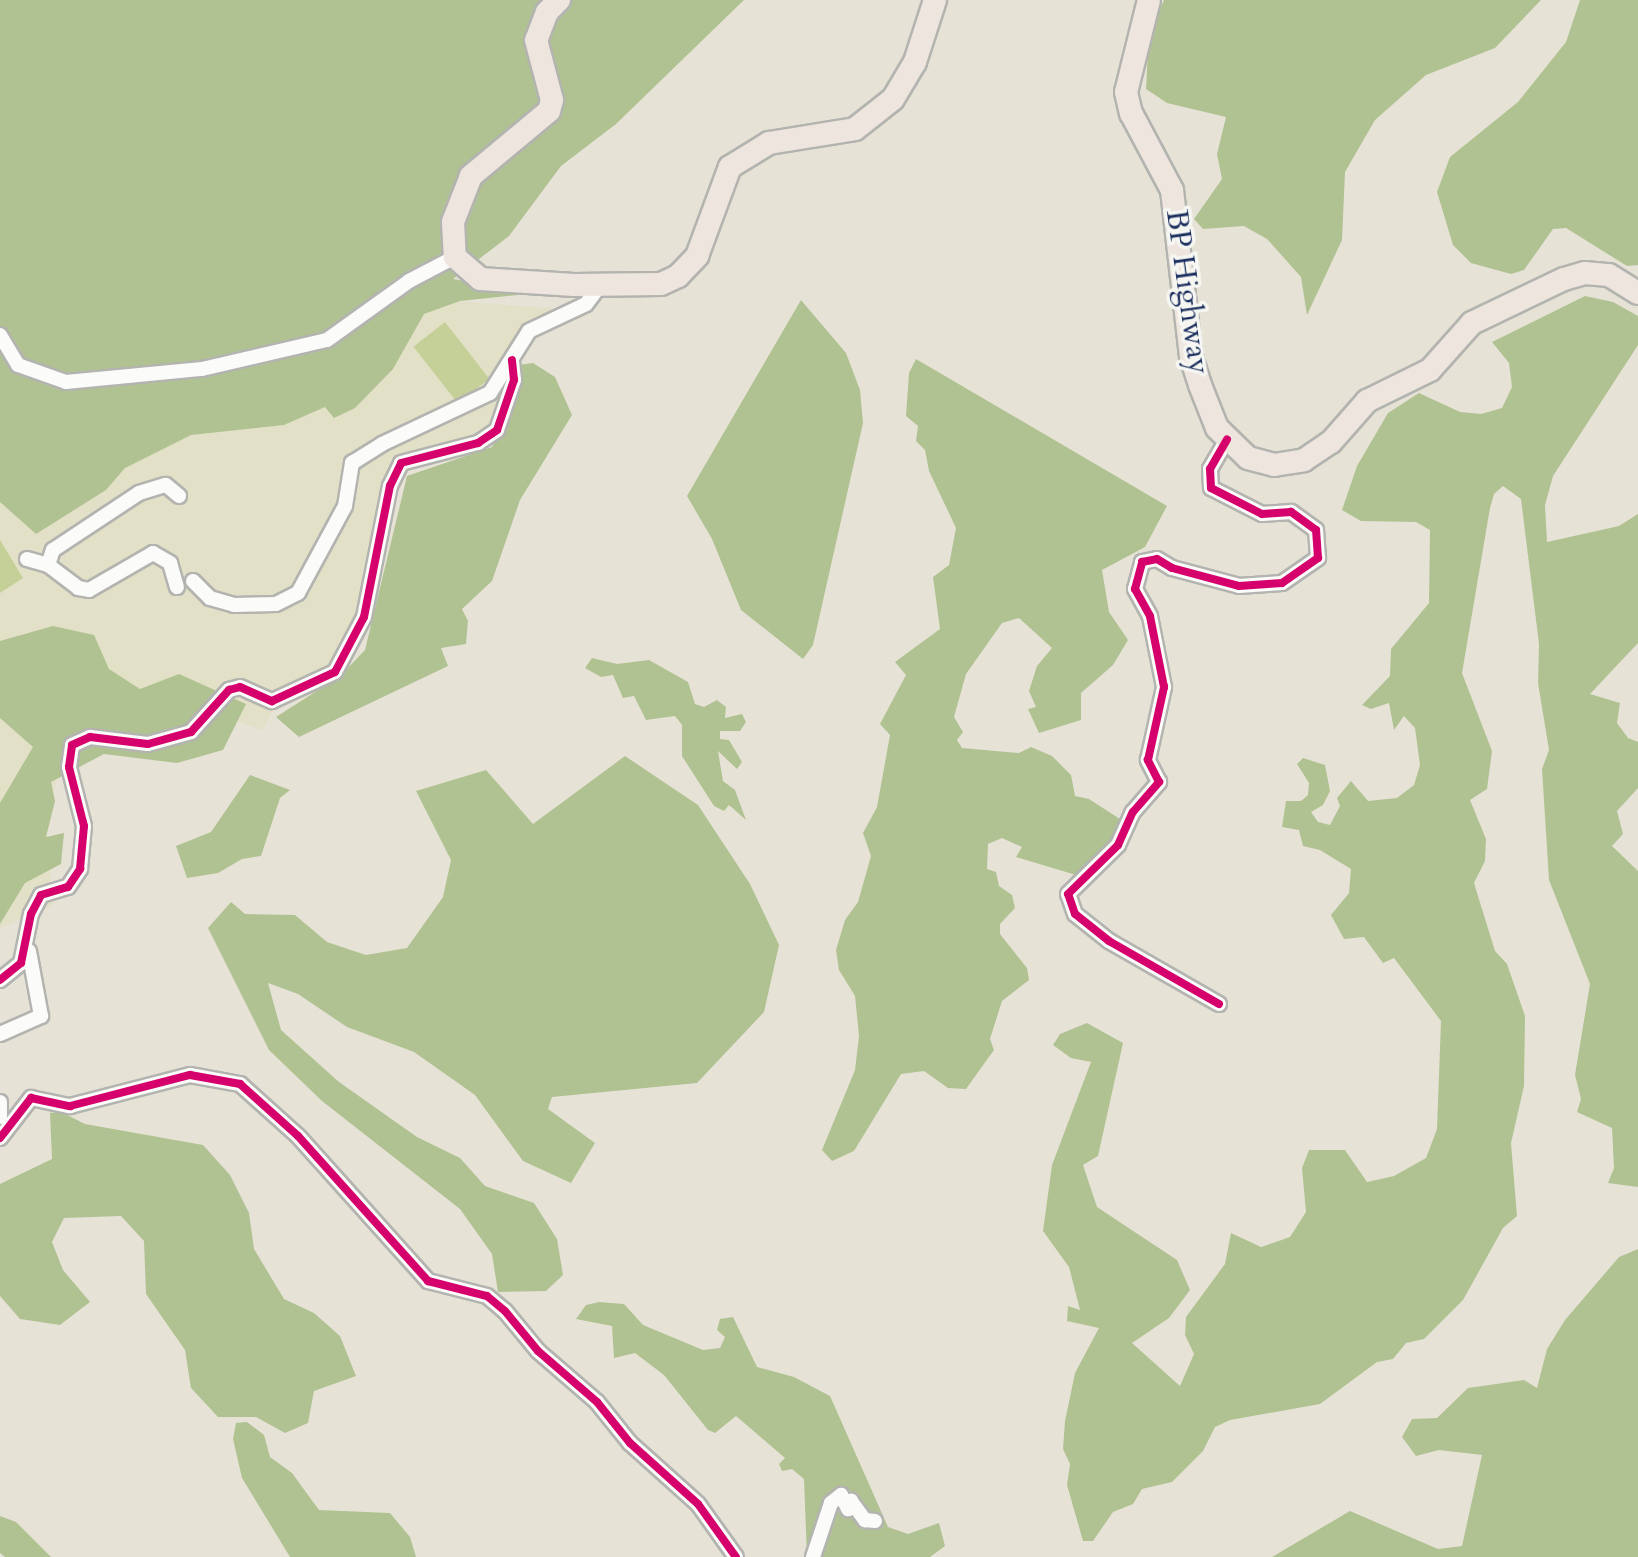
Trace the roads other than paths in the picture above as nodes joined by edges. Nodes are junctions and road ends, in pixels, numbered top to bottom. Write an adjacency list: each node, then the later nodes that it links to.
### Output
1 (559, 0): 4 (highway)
2 (935, 0): 5 (highway)
3 (1149, 0): 9 (highway, BP Highway)
4 (455, 257): 5 (highway); 7 (street)
5 (602, 283): 8 (street)
6 (1638, 293): 9 (highway)
7 (0, 335)
8 (512, 360): 13 (street); 15 (street)
9 (1227, 440): 17 (street)
10 (179, 496): 12 (street)
11 (27, 559): 12 (street)
12 (48, 565): 14 (street)
13 (193, 581)
14 (177, 587)
15 (28, 926): 16 (street); 18 (street)
16 (0, 980)
17 (1219, 1004)
18 (0, 1034)
19 (0, 1102): 20 (street)
20 (0, 1117)
21 (0, 1138): 23 (street)
22 (875, 1521): 24 (street)
23 (736, 1557)
24 (813, 1557)

